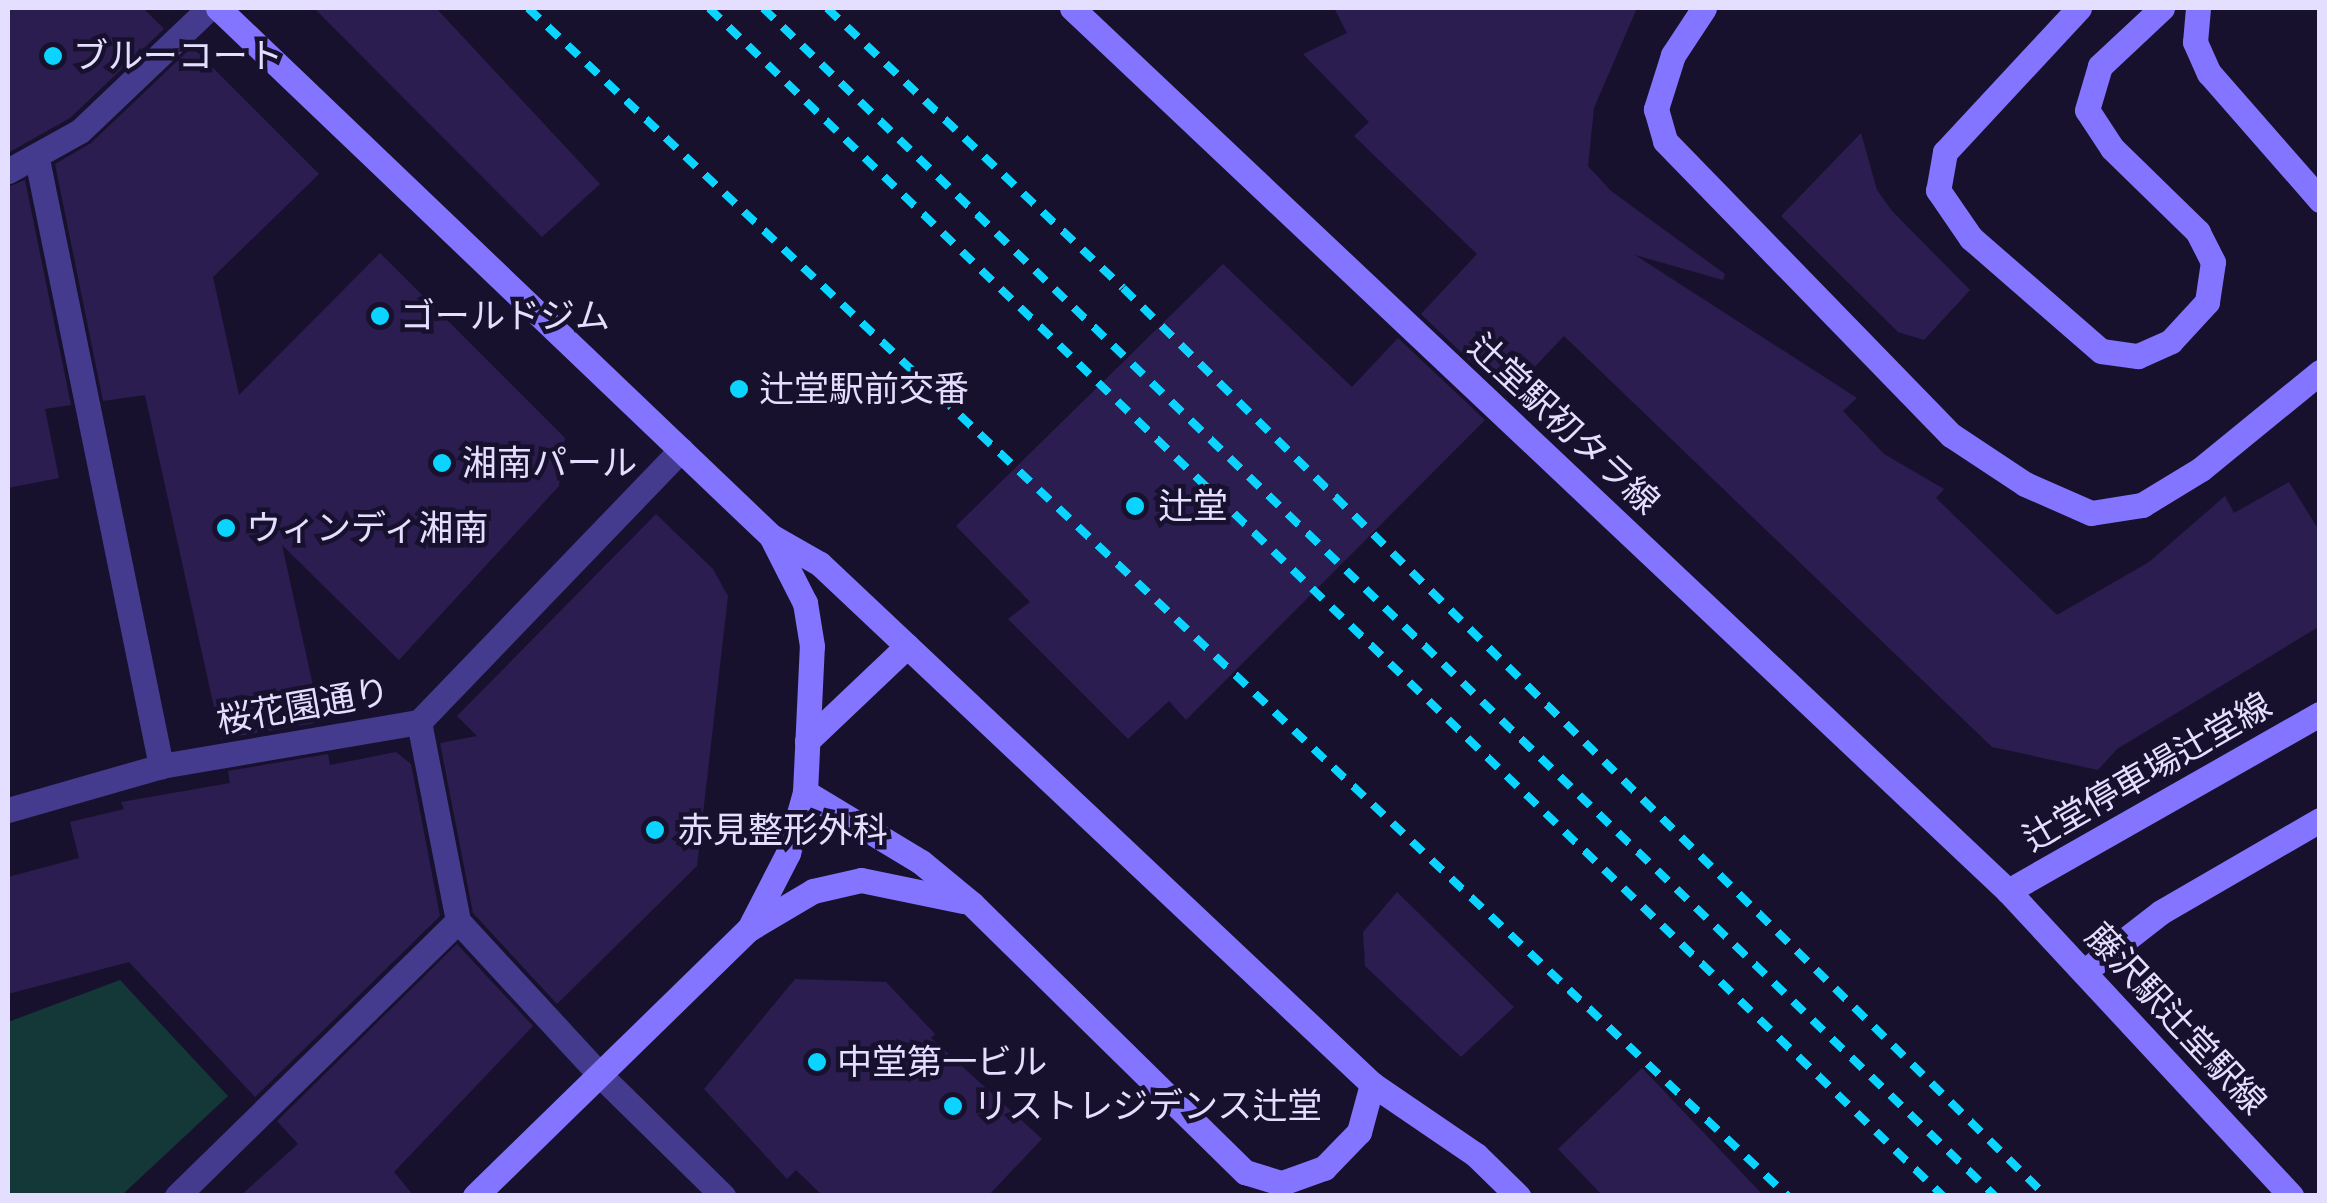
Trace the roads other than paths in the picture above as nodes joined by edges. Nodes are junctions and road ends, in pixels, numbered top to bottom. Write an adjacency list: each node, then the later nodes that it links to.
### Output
1 (209, 8): 8 (street)
2 (218, 8): 12 (street)
3 (1072, 8): 22 (street, 辻堂駅初タラ線)
4 (1704, 8): 11 (street)
5 (2079, 8): 6 (street)
6 (2162, 8)
7 (2198, 8): 10 (street)
8 (38, 158): 9 (street); 18 (street)
9 (8, 171)
10 (2320, 200)
11 (2320, 372)
12 (681, 450): 13 (street); 16 (street, 桜花園通り)
13 (771, 536): 14 (street); 17 (street)
14 (907, 646): 17 (street); 28 (street)
15 (2320, 714): 22 (street, 辻堂停車場辻堂線)
16 (419, 722): 18 (street, 桜花園通り); 24 (street)
17 (807, 741): 19 (street)
18 (161, 766): 20 (street, 桜花園通り)
19 (805, 792): 23 (street); 25 (street)
20 (8, 810)
21 (2320, 820): 26 (street)
22 (2008, 892): 26 (street, 藤沢駅辻堂駅線)
23 (972, 904): 25 (street); 29 (street)
24 (458, 921): 27 (street); 30 (street)
25 (749, 929): 27 (street)
26 (2085, 971): 34 (street, 藤沢駅辻堂駅線)
27 (599, 1074): 31 (street); 32 (street)
28 (1372, 1084): 29 (street); 33 (street)
29 (1283, 1189)
30 (177, 1196)
31 (475, 1196)
32 (723, 1196)
33 (1518, 1196)
34 (2291, 1196)

